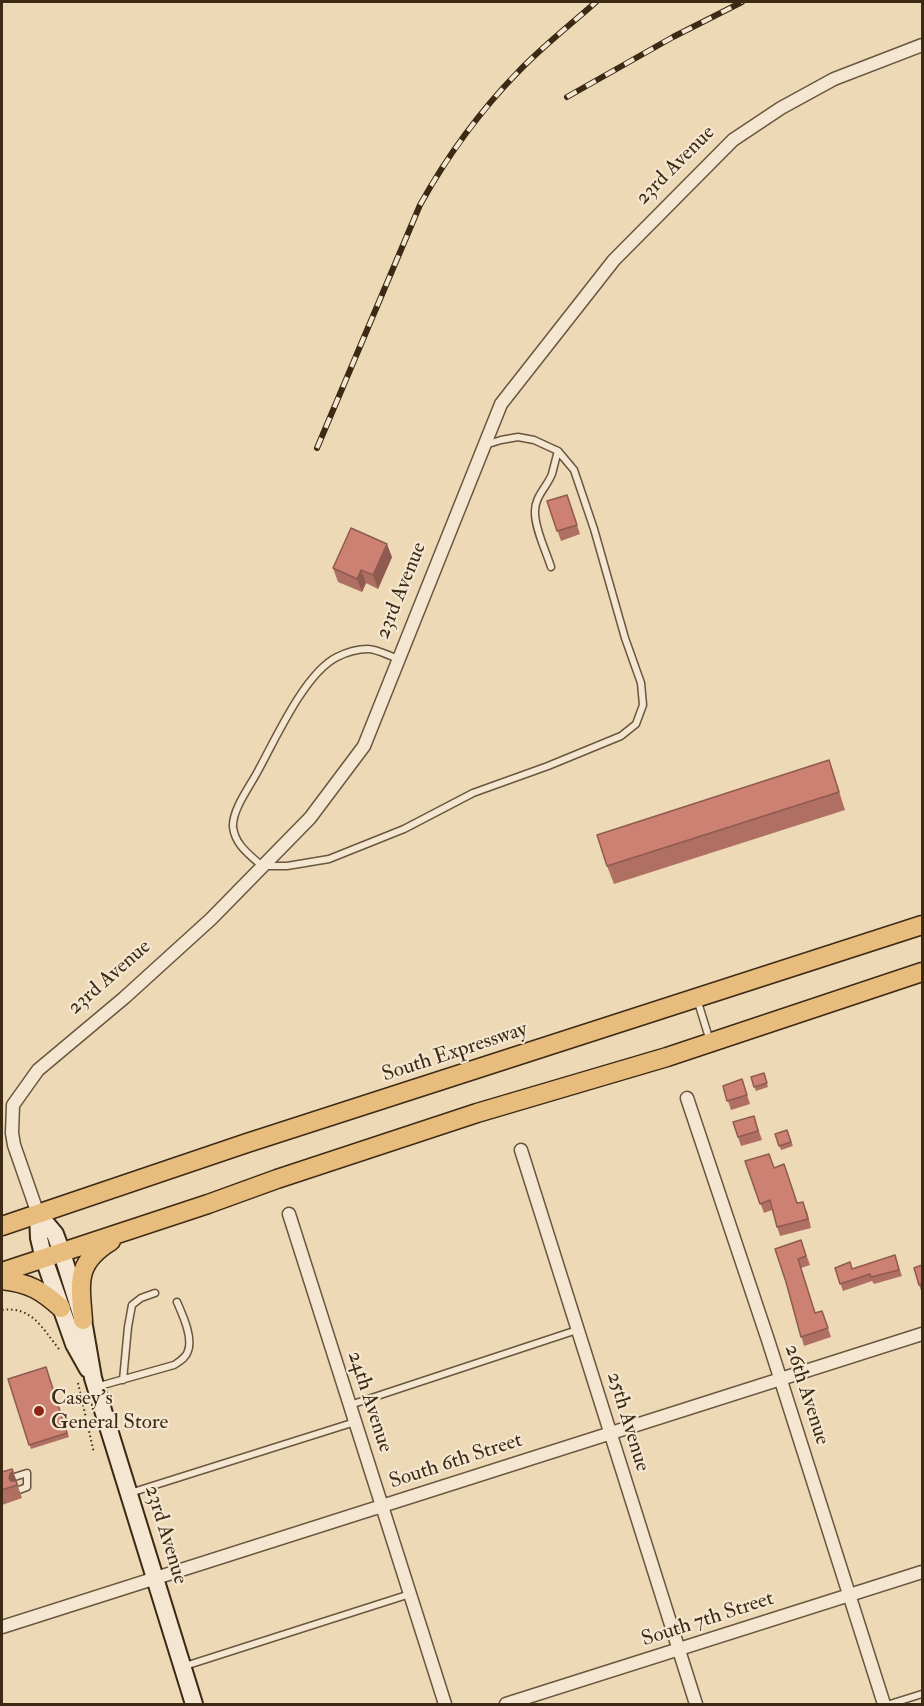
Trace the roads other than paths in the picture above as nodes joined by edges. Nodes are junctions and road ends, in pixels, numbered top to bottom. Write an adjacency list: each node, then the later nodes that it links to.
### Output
1 (922, 45): 2 (street, 23rd Avenue)
2 (485, 445): 3 (lane); 5 (street, 23rd Avenue)
3 (558, 451): 4 (lane); 6 (lane)
4 (551, 567)
5 (399, 659): 6 (street, 23rd Avenue); 6 (lane)
6 (262, 866): 14 (street, 23rd Avenue)
7 (922, 926): 9 (main road, South Expressway)
8 (922, 972): 10 (main road)
9 (697, 998): 10 (lane); 14 (main road, South Expressway)
10 (710, 1042): 16 (main road)
11 (687, 1098): 27 (street, 26th Avenue)
12 (521, 1150): 25 (street, 25th Avenue)
13 (289, 1214): 30 (street, 24th Avenue)
14 (38, 1215): 15 (main road, South Expressway); 17 (main road, 23rd Avenue); 18 (main road, 23rd Avenue)
15 (2, 1226)
16 (129, 1230): 17 (main road); 24 (main road)
17 (62, 1253): 18 (main road); 24 (main road, 23rd Avenue)
18 (44, 1258): 19 (main road); 23 (main road, 23rd Avenue)
19 (2, 1272)
20 (2, 1280): 23 (main road)
21 (154, 1293): 28 (lane)
22 (177, 1302): 28 (lane)
23 (61, 1308): 29 (main road, 23rd Avenue)
24 (83, 1320): 29 (main road, 23rd Avenue)
25 (578, 1330): 30 (lane); 32 (street, 25th Avenue)
26 (922, 1334): 27 (street, South 6th Street)
27 (781, 1379): 32 (street, South 6th Street); 40 (street, 26th Avenue)
28 (123, 1380): 29 (lane)
29 (88, 1382): 35 (main road, 23rd Avenue)
30 (350, 1406): 31 (street, 24th Avenue)
31 (355, 1422): 35 (lane); 36 (street, 24th Avenue)
32 (610, 1434): 36 (street, South 6th Street); 42 (street, 25th Avenue)
33 (2, 1481): 34 (lane)
34 (19, 1490)
35 (129, 1494): 38 (main road, 23rd Avenue)
36 (382, 1506): 38 (street, South 6th Street); 39 (street, 24th Avenue)
37 (922, 1572): 40 (street, South 7th Street)
38 (155, 1578): 41 (street, South 6th Street); 43 (main road, 23rd Avenue)
39 (410, 1594): 43 (lane); 46 (street, 24th Avenue)
40 (849, 1596): 42 (street, South 7th Street); 49 (street, 26th Avenue)
41 (2, 1627)
42 (678, 1650): 47 (street, South 7th Street); 48 (street, 25th Avenue)
43 (183, 1666): 45 (main road, 23rd Avenue)
44 (922, 1694): 50 (lane)
45 (194, 1704)
46 (445, 1704)
47 (506, 1704)
48 (696, 1704)
49 (884, 1704)
50 (890, 1704)

